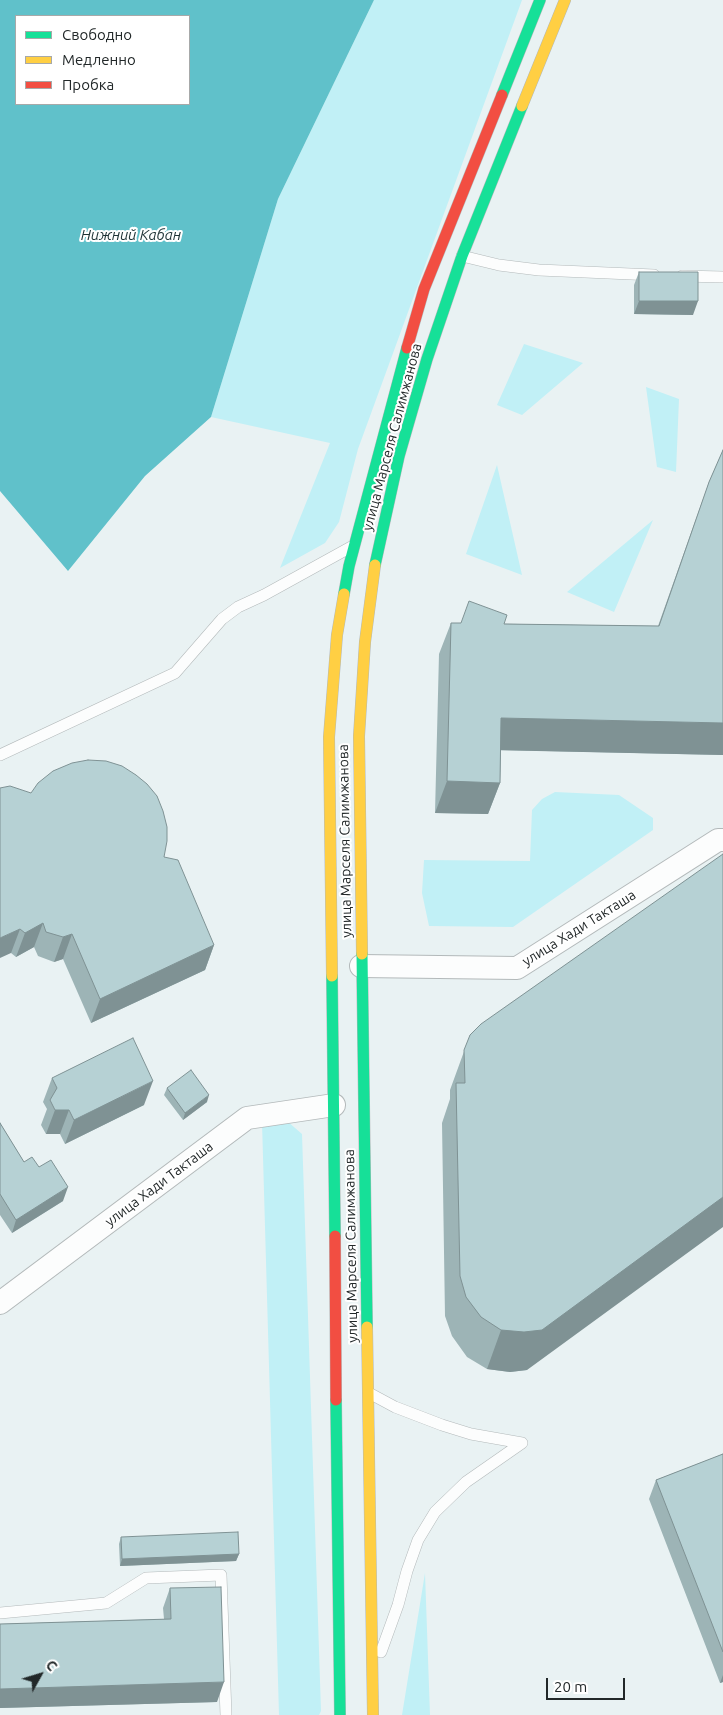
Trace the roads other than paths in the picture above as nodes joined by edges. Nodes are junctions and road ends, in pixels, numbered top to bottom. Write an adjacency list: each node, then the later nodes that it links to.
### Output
1 (540, 0): 5 (main road)
2 (565, 0): 3 (main road, улица Марселя Салимжанова)
3 (462, 256): 4 (lane); 8 (main road, улица Марселя Салимжанова)
4 (723, 277)
5 (354, 545): 6 (lane); 9 (main road)
6 (0, 754)
7 (723, 840): 8 (street, улица Хади Такташа)
8 (361, 966): 11 (main road, улица Марселя Салимжанова)
9 (334, 1105): 10 (street, улица Хади Такташа); 15 (main road)
10 (0, 1303)
11 (368, 1393): 13 (main road, улица Марселя Салимжанова); 13 (lane)
12 (0, 1614): 14 (lane)
13 (372, 1675): 16 (main road, улица Марселя Салимжанова)
14 (226, 1715)
15 (340, 1715)
16 (373, 1715)

